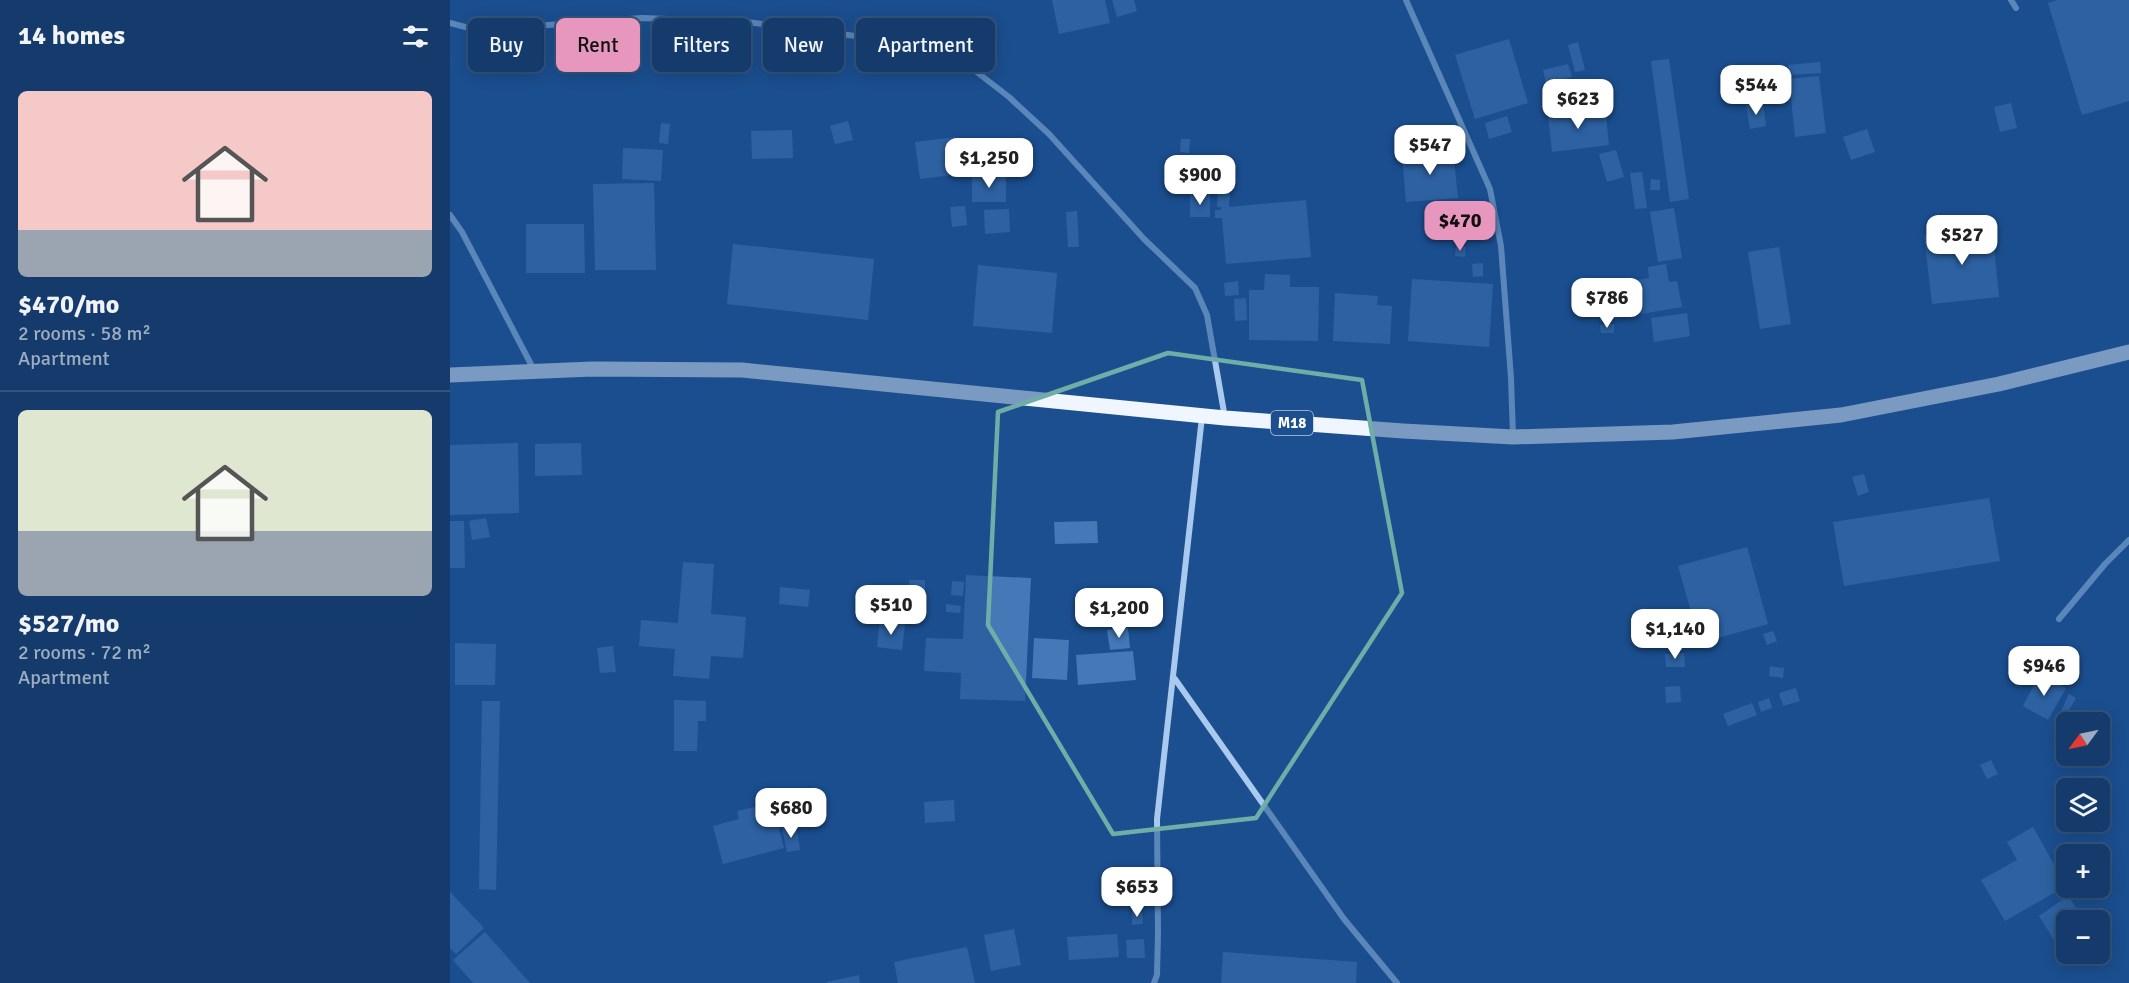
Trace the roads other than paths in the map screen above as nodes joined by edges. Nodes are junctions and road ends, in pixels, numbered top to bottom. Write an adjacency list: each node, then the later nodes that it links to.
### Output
1 (1406, 0): 11 (street)
2 (2011, 0): 3 (street)
3 (2016, 8)
4 (450, 23): 10 (street)
5 (450, 215): 7 (street)
6 (2129, 352): 11 (main road, M18)
7 (534, 371): 8 (main road, M18); 9 (main road, M18)
8 (450, 375)
9 (1202, 416): 10 (main road, M18); 14 (street)
10 (1225, 418): 11 (main road, M18)
11 (1513, 436)
12 (2129, 540): 13 (street)
13 (2059, 619)
14 (1174, 679): 15 (street); 16 (street)
15 (1154, 983)
16 (1396, 983)

